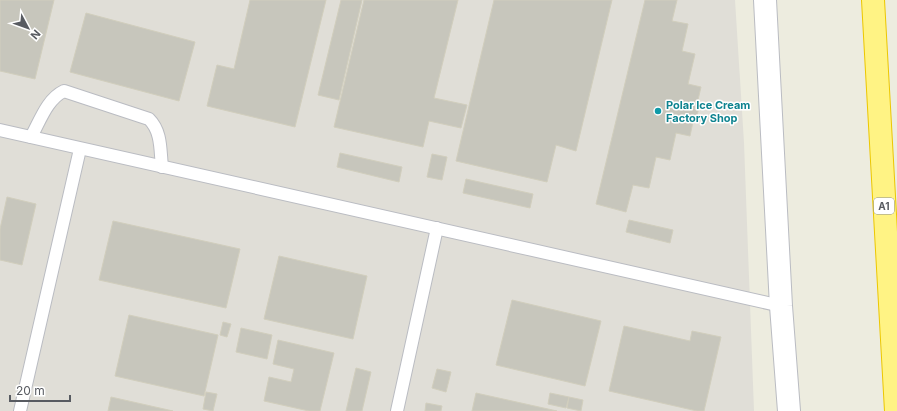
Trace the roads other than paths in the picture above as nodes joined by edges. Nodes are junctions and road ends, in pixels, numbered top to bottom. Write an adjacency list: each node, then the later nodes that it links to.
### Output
1 (765, 0): 8 (street)
2 (873, 0): 12 (highway, A1)
3 (0, 130): 4 (lane)
4 (32, 137): 5 (lane); 6 (lane)
5 (80, 149): 6 (lane); 9 (lane)
6 (162, 167): 7 (lane)
7 (437, 228): 8 (lane); 10 (lane)
8 (781, 306): 11 (street)
9 (20, 411)
10 (397, 411)
11 (789, 411)
12 (896, 411)

